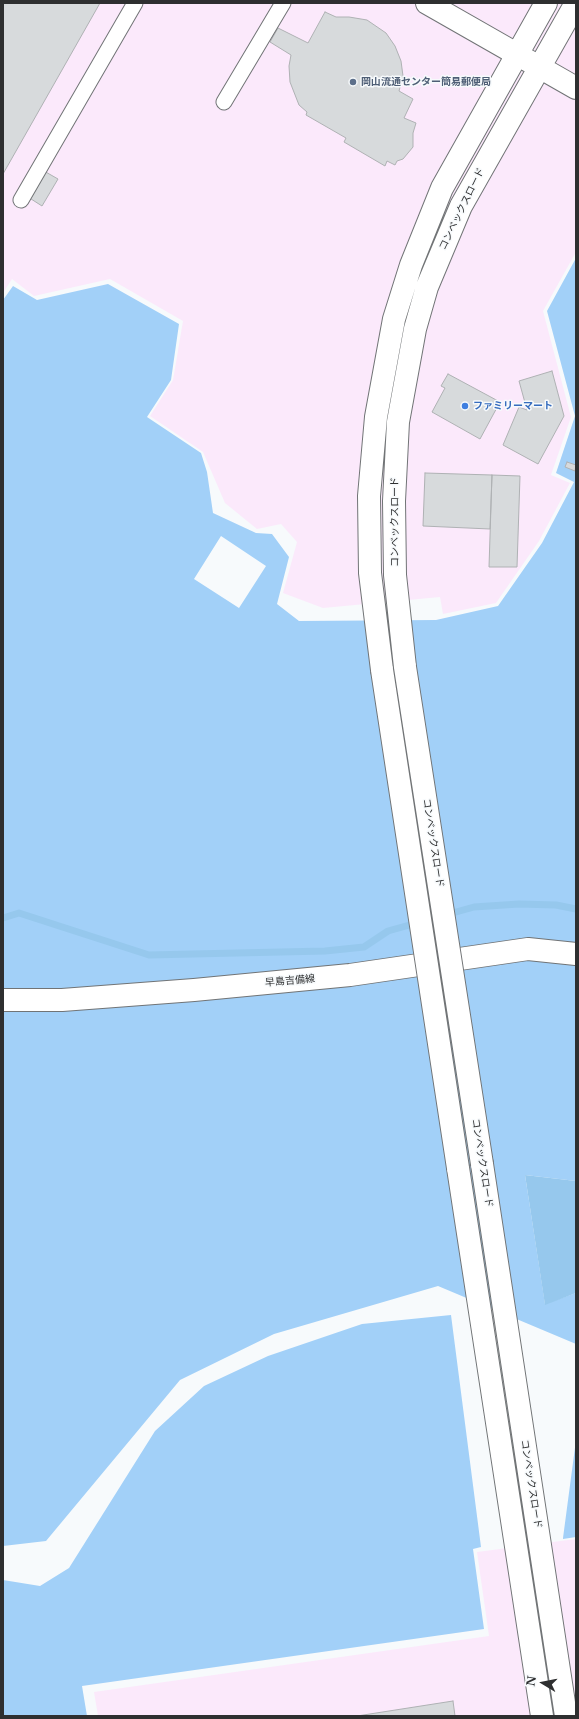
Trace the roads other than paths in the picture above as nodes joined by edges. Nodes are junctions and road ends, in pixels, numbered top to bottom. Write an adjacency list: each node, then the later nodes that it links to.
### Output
1 (135, 3): 10 (lane)
2 (283, 3): 9 (lane)
3 (427, 3): 6 (street)
4 (546, 3): 6 (street)
5 (576, 3): 7 (street, コンベックスロード)
6 (518, 55): 7 (street); 13 (street, bridge)
7 (539, 67): 8 (street); 14 (street, コンベックスロード, bridge)
8 (576, 88)
9 (224, 102)
10 (21, 200)
11 (576, 954): 12 (street, 早島吉備線)
12 (3, 1000)
13 (542, 1716)
14 (566, 1716)

